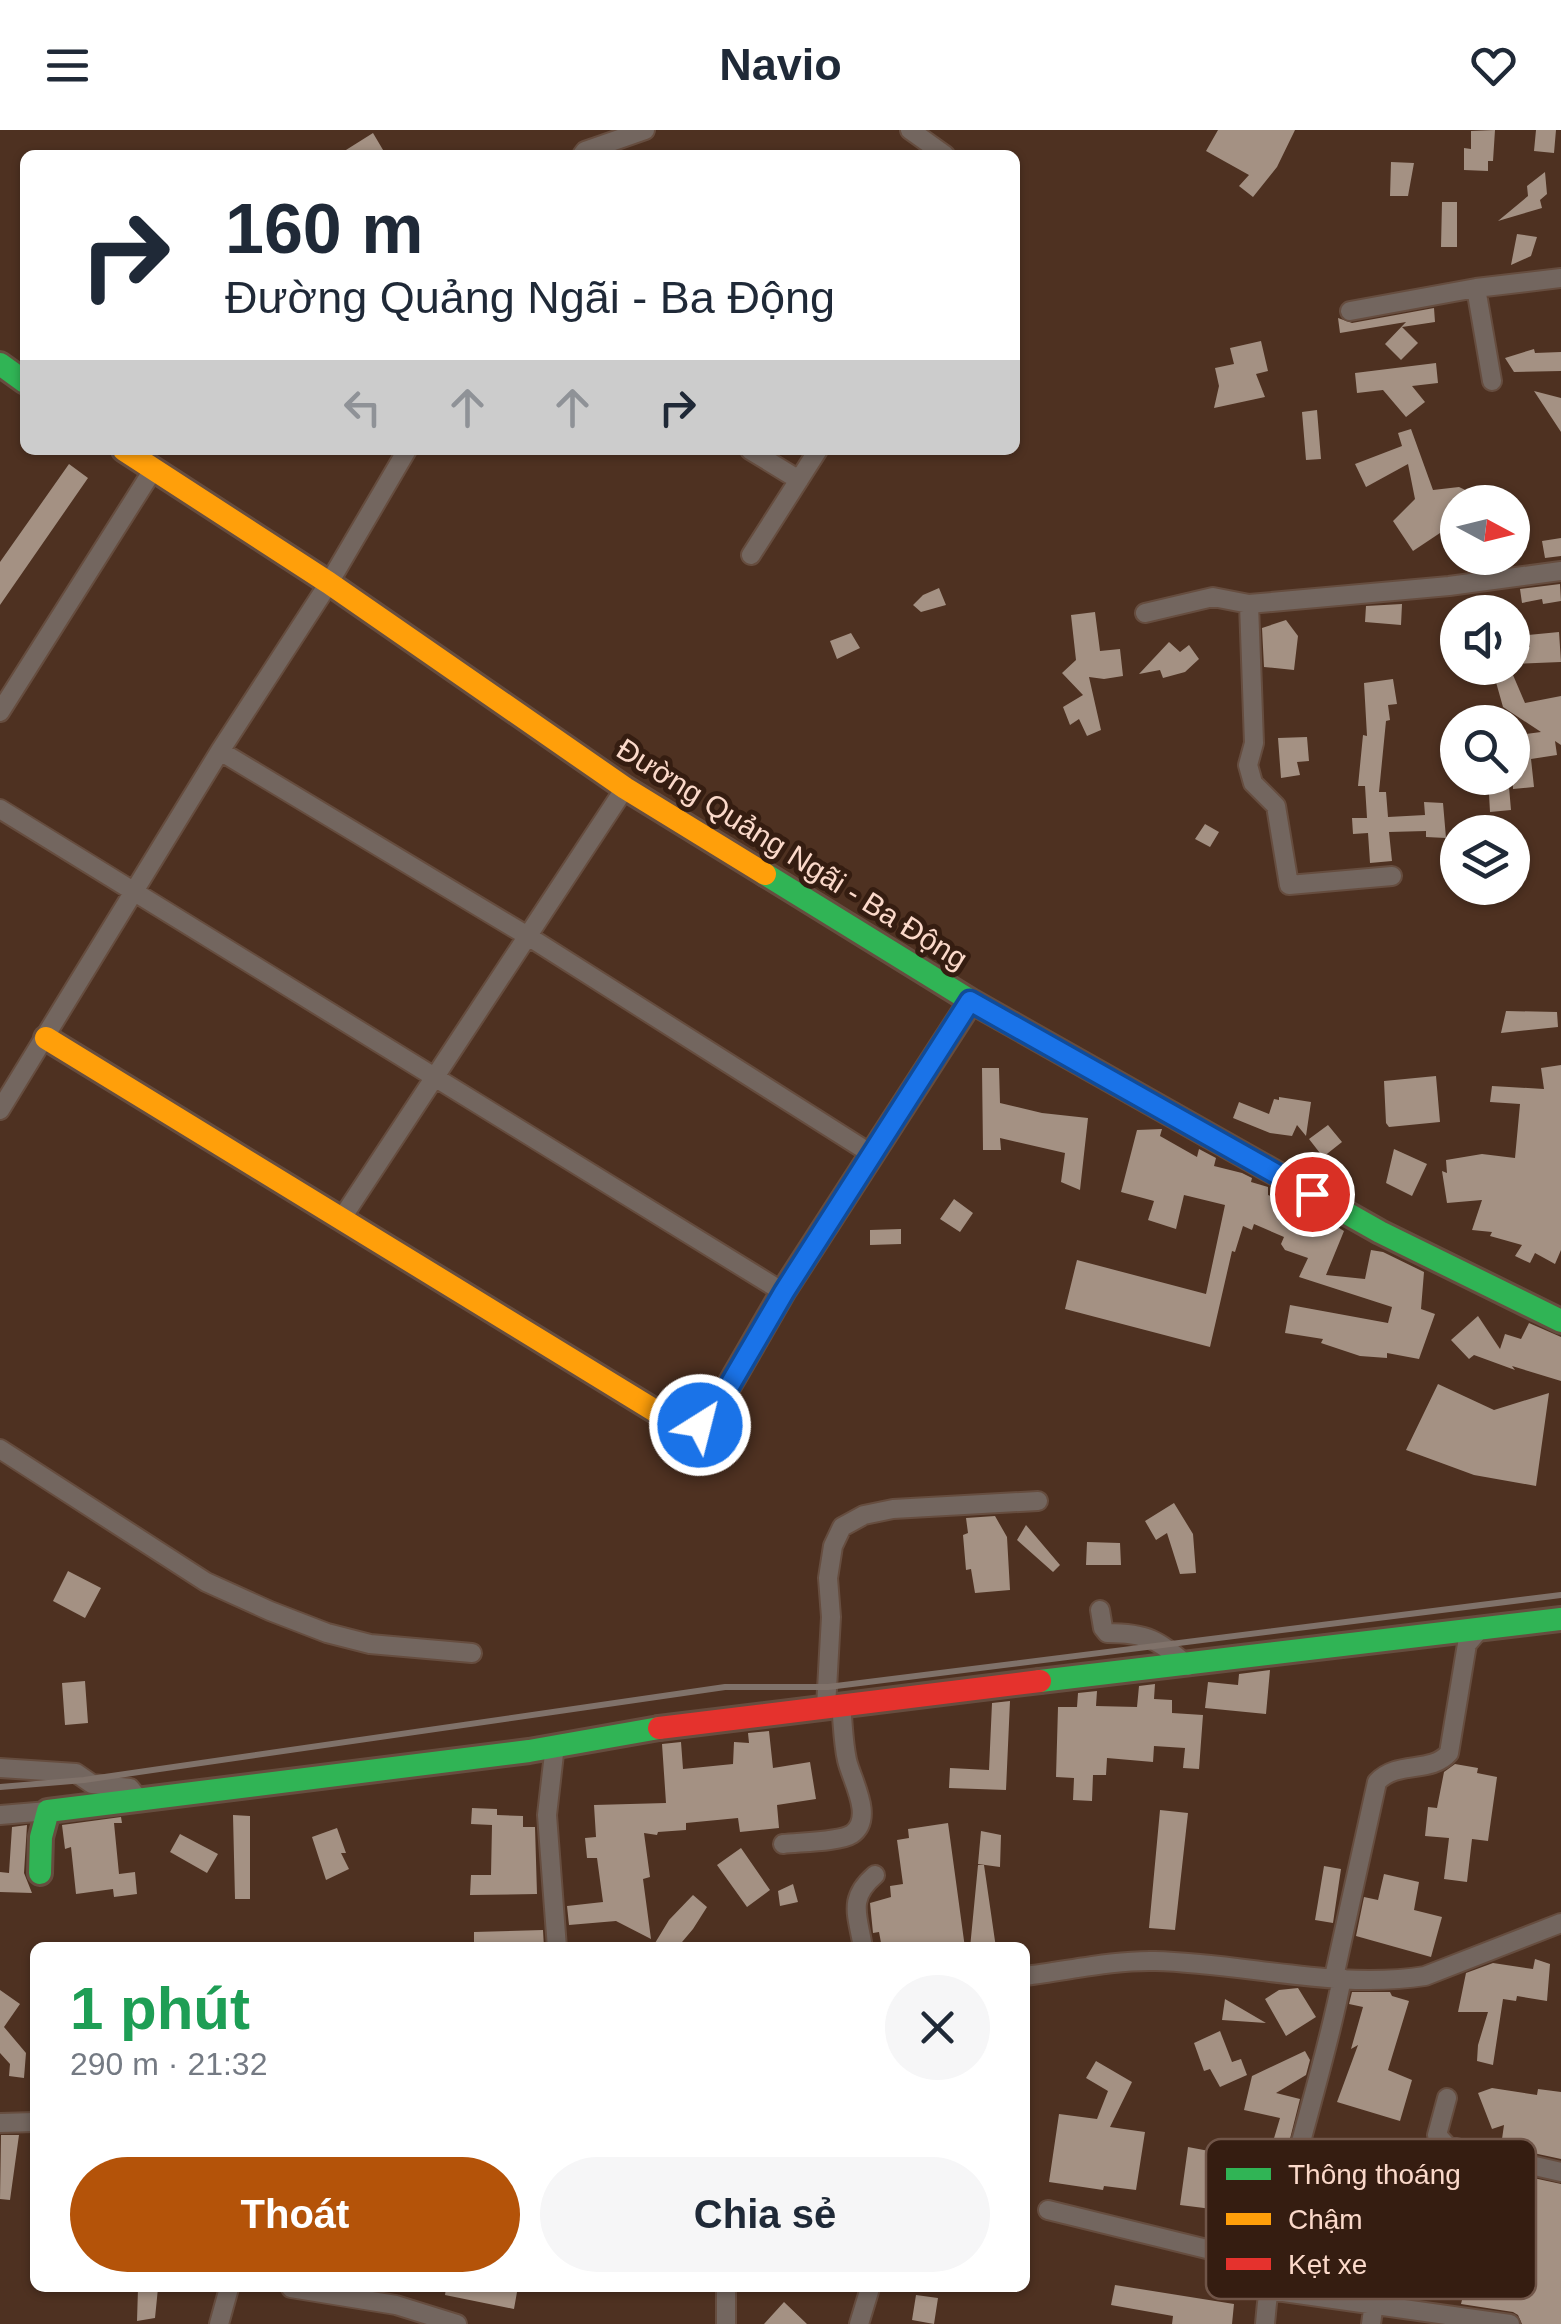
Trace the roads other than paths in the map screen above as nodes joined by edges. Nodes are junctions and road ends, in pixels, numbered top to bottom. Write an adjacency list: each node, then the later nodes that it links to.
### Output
1 (645, 130): 3 (street)
2 (910, 130): 4 (street)
3 (614, 148)
4 (938, 150)
5 (1561, 278): 6 (street)
6 (1476, 288): 7 (street); 8 (street)
7 (1350, 310)
8 (1492, 382)
9 (131, 455): 13 (street, Đường Quảng Ngãi - Ba Động)
10 (404, 455): 17 (street)
11 (758, 455): 14 (street)
12 (815, 455): 14 (street)
13 (153, 470): 17 (street, Đường Quảng Ngãi - Ba Động); 20 (street)
14 (799, 480): 15 (street)
15 (751, 555)
16 (1561, 571): 18 (street)
17 (328, 584): 21 (street); 22 (street, Đường Quảng Ngãi - Ba Động)
18 (1249, 604): 19 (street); 24 (street)
19 (1145, 613)
20 (0, 712)
21 (220, 751): 25 (street); 26 (street)
22 (625, 788): 26 (street); 27 (street, Đường Quảng Ngãi - Ba Động)
23 (0, 810): 25 (street)
24 (1392, 876)
25 (134, 890): 28 (street); 29 (street)
26 (526, 935): 29 (street); 31 (street)
27 (970, 1001): 31 (street); 34 (street, Đường Quảng Ngãi - Ba Động)
28 (46, 1038): 30 (street); 32 (street)
29 (435, 1079): 32 (street); 33 (street)
30 (0, 1110)
31 (873, 1156): 33 (street)
32 (342, 1218): 33 (street)
33 (784, 1292)
34 (1561, 1321)
35 (0, 1449): 40 (street)
36 (1038, 1501): 42 (street)
37 (1100, 1610): 41 (street)
38 (1561, 1620): 39 (street)
39 (1480, 1629): 41 (street); 55 (street)
40 (472, 1653)
41 (1188, 1666): 42 (street)
42 (833, 1706): 43 (street); 48 (street)
43 (555, 1745): 45 (street); 52 (street)
44 (0, 1768): 45 (street)
45 (138, 1798): 46 (street)
46 (48, 1811): 47 (street); 49 (street)
47 (0, 1815)
48 (783, 1844)
49 (40, 1873)
50 (875, 1874): 53 (street)
51 (1561, 1923): 55 (street)
52 (557, 1942)
53 (863, 1942)
54 (1030, 1975): 55 (street)
55 (1338, 1978): 59 (street)
56 (1447, 2098): 60 (street)
57 (30, 2122): 58 (street)
58 (0, 2123)
59 (1301, 2139)
60 (1441, 2139)
61 (1536, 2166): 62 (street)
62 (1561, 2172)
63 (1048, 2210): 64 (street)
64 (1206, 2249)
65 (228, 2292): 73 (street)
66 (316, 2292): 74 (street)
67 (726, 2292): 75 (street)
68 (869, 2292): 76 (street)
69 (1269, 2299): 77 (street)
70 (1342, 2299): 71 (street)
71 (1374, 2303): 72 (street); 78 (street)
72 (1439, 2319): 79 (street)
73 (219, 2324)
74 (456, 2324)
75 (726, 2324)
76 (859, 2324)
77 (1265, 2324)
78 (1371, 2324)
79 (1510, 2324)

